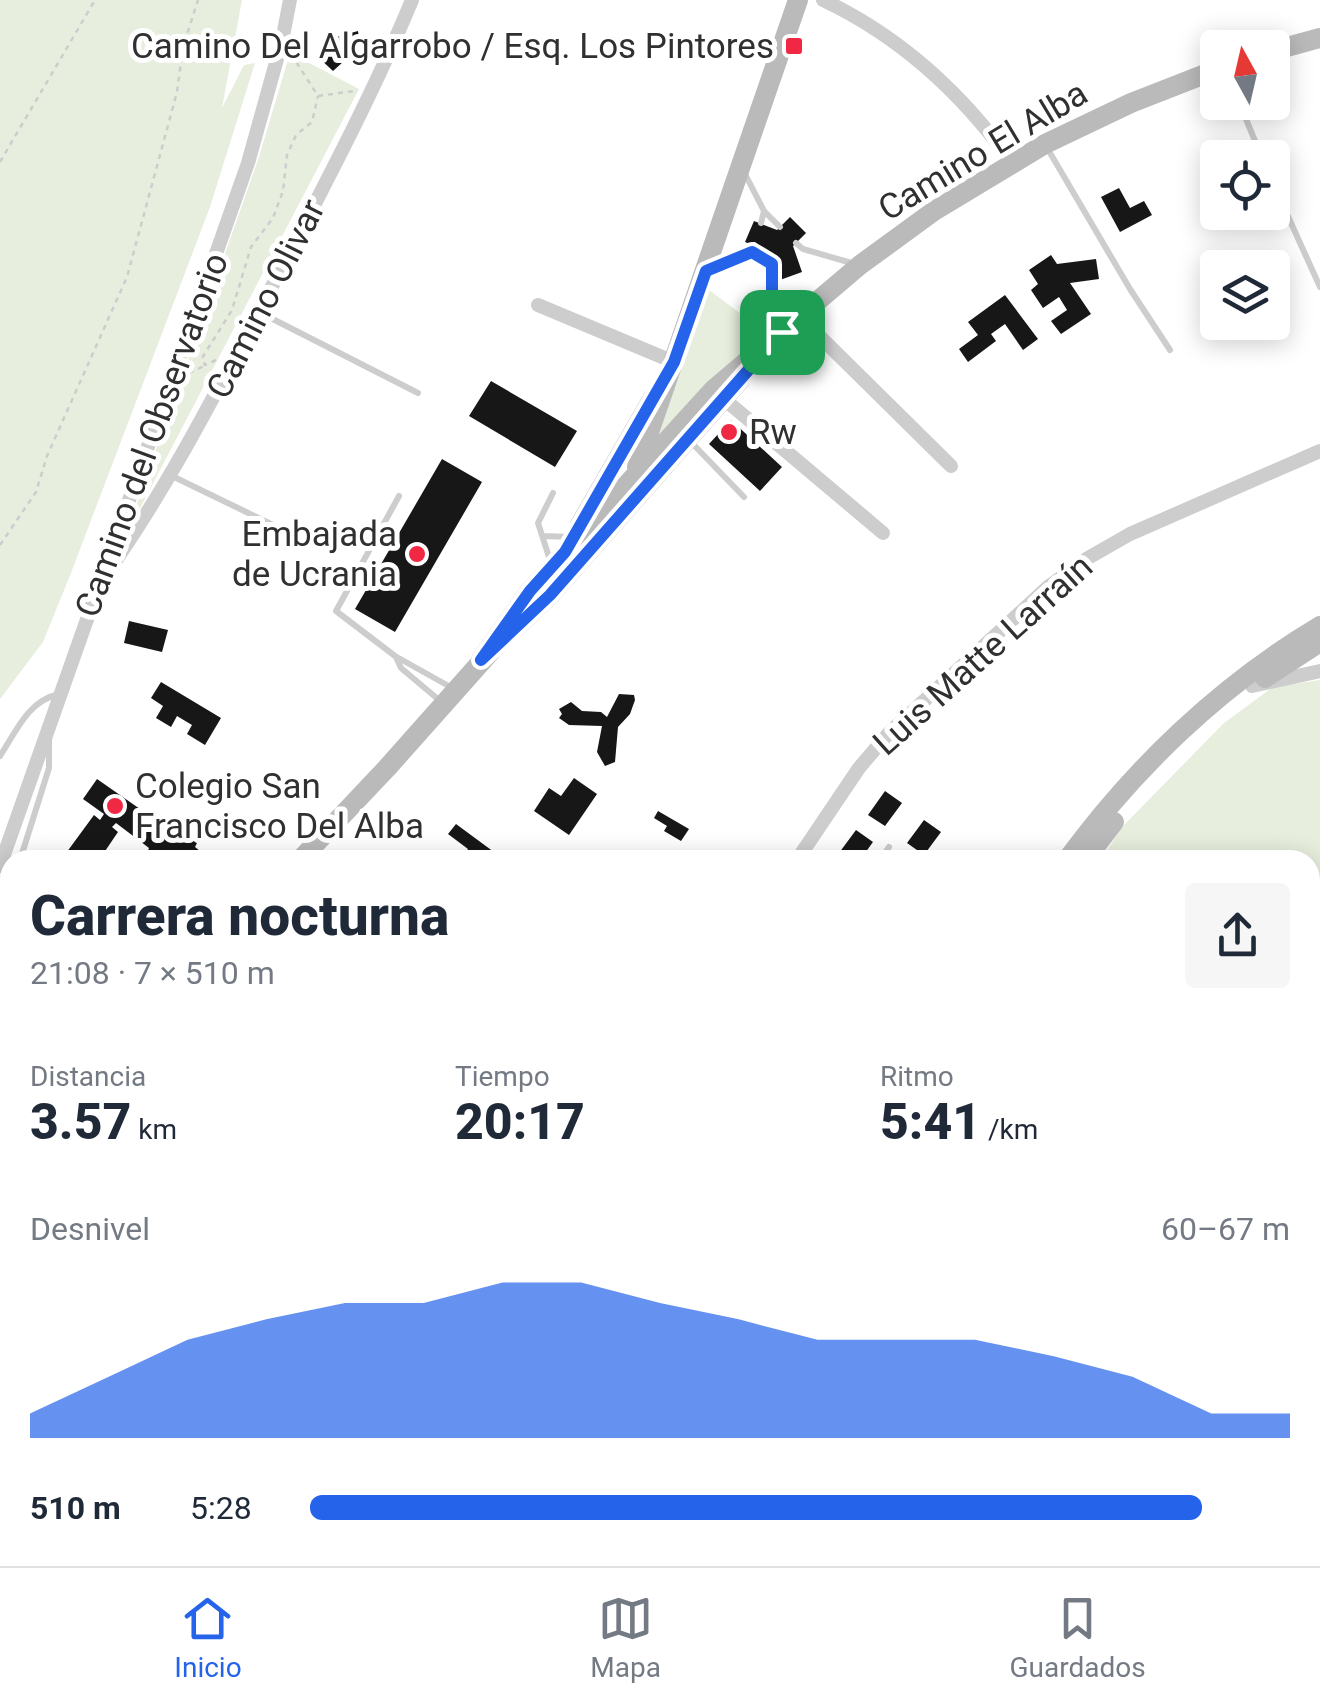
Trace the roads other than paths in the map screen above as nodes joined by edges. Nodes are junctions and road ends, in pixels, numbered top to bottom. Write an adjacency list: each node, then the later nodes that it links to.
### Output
1 (290, 0): 40 (street, Camino del Observatorio)
2 (412, 0): 20 (street, Camino Olivar)
3 (798, 0): 10 (main road)
4 (823, 0): 9 (street)
5 (1320, 38): 6 (main road)
6 (1290, 46)
7 (1200, 76): 8 (main road, Camino El Alba)
8 (1045, 144): 9 (main road, Camino El Alba); 23 (lane)
9 (1012, 162): 16 (main road, Camino El Alba)
10 (742, 168): 11 (lane); 17 (main road)
11 (764, 211): 13 (lane); 14 (lane)
12 (1290, 220): 18 (lane)
13 (761, 224)
14 (780, 227)
15 (798, 248): 16 (lane)
16 (860, 265): 21 (main road, Camino El Alba)
17 (706, 271): 22 (lane); 24 (main road)
18 (1320, 287)
19 (538, 304): 24 (street)
20 (258, 312): 25 (lane); 30 (street, Camino Olivar)
21 (799, 316): 22 (main road, Camino El Alba); 29 (street)
22 (777, 336): 26 (main road, Camino El Alba); 31 (main road, Camino El Alba)
23 (1170, 350)
24 (674, 362): 31 (main road); 39 (main road)
25 (418, 392)
26 (724, 398): 27 (main road, Camino El Alba); 37 (street)
27 (690, 440): 34 (lane); 36 (main road, Camino El Alba)
28 (1320, 451): 54 (street, Luis Matte Larraín)
29 (951, 466)
30 (172, 476): 35 (lane); 40 (street, Camino Olivar)
31 (628, 486): 36 (main road); 39 (main road, Camino El Alba)
32 (553, 494): 38 (lane)
33 (399, 496): 43 (lane)
34 (744, 497)
35 (271, 524)
36 (608, 528): 44 (main road, Camino El Alba)
37 (883, 533)
38 (544, 536): 39 (lane); 39 (lane)
39 (563, 552): 44 (main road, Camino El Alba)
40 (98, 585): 47 (street, Camino del Observatorio)
41 (1320, 626): 55 (main road)
42 (1320, 642): 46 (main road)
43 (395, 656): 48 (lane); 48 (lane)
44 (481, 660): 48 (main road, Camino El Alba)
45 (1320, 671): 46 (street)
46 (1252, 686): 56 (main road)
47 (60, 694): 49 (street, Camino del Observatorio); 50 (lane)
48 (449, 697): 53 (main road, Camino El Alba)
49 (48, 730): 51 (street, Camino del Observatorio); 52 (lane)
50 (0, 756)
51 (6, 850)
52 (23, 850)
53 (310, 850)
54 (803, 850)
55 (1075, 850)
56 (1093, 850)

